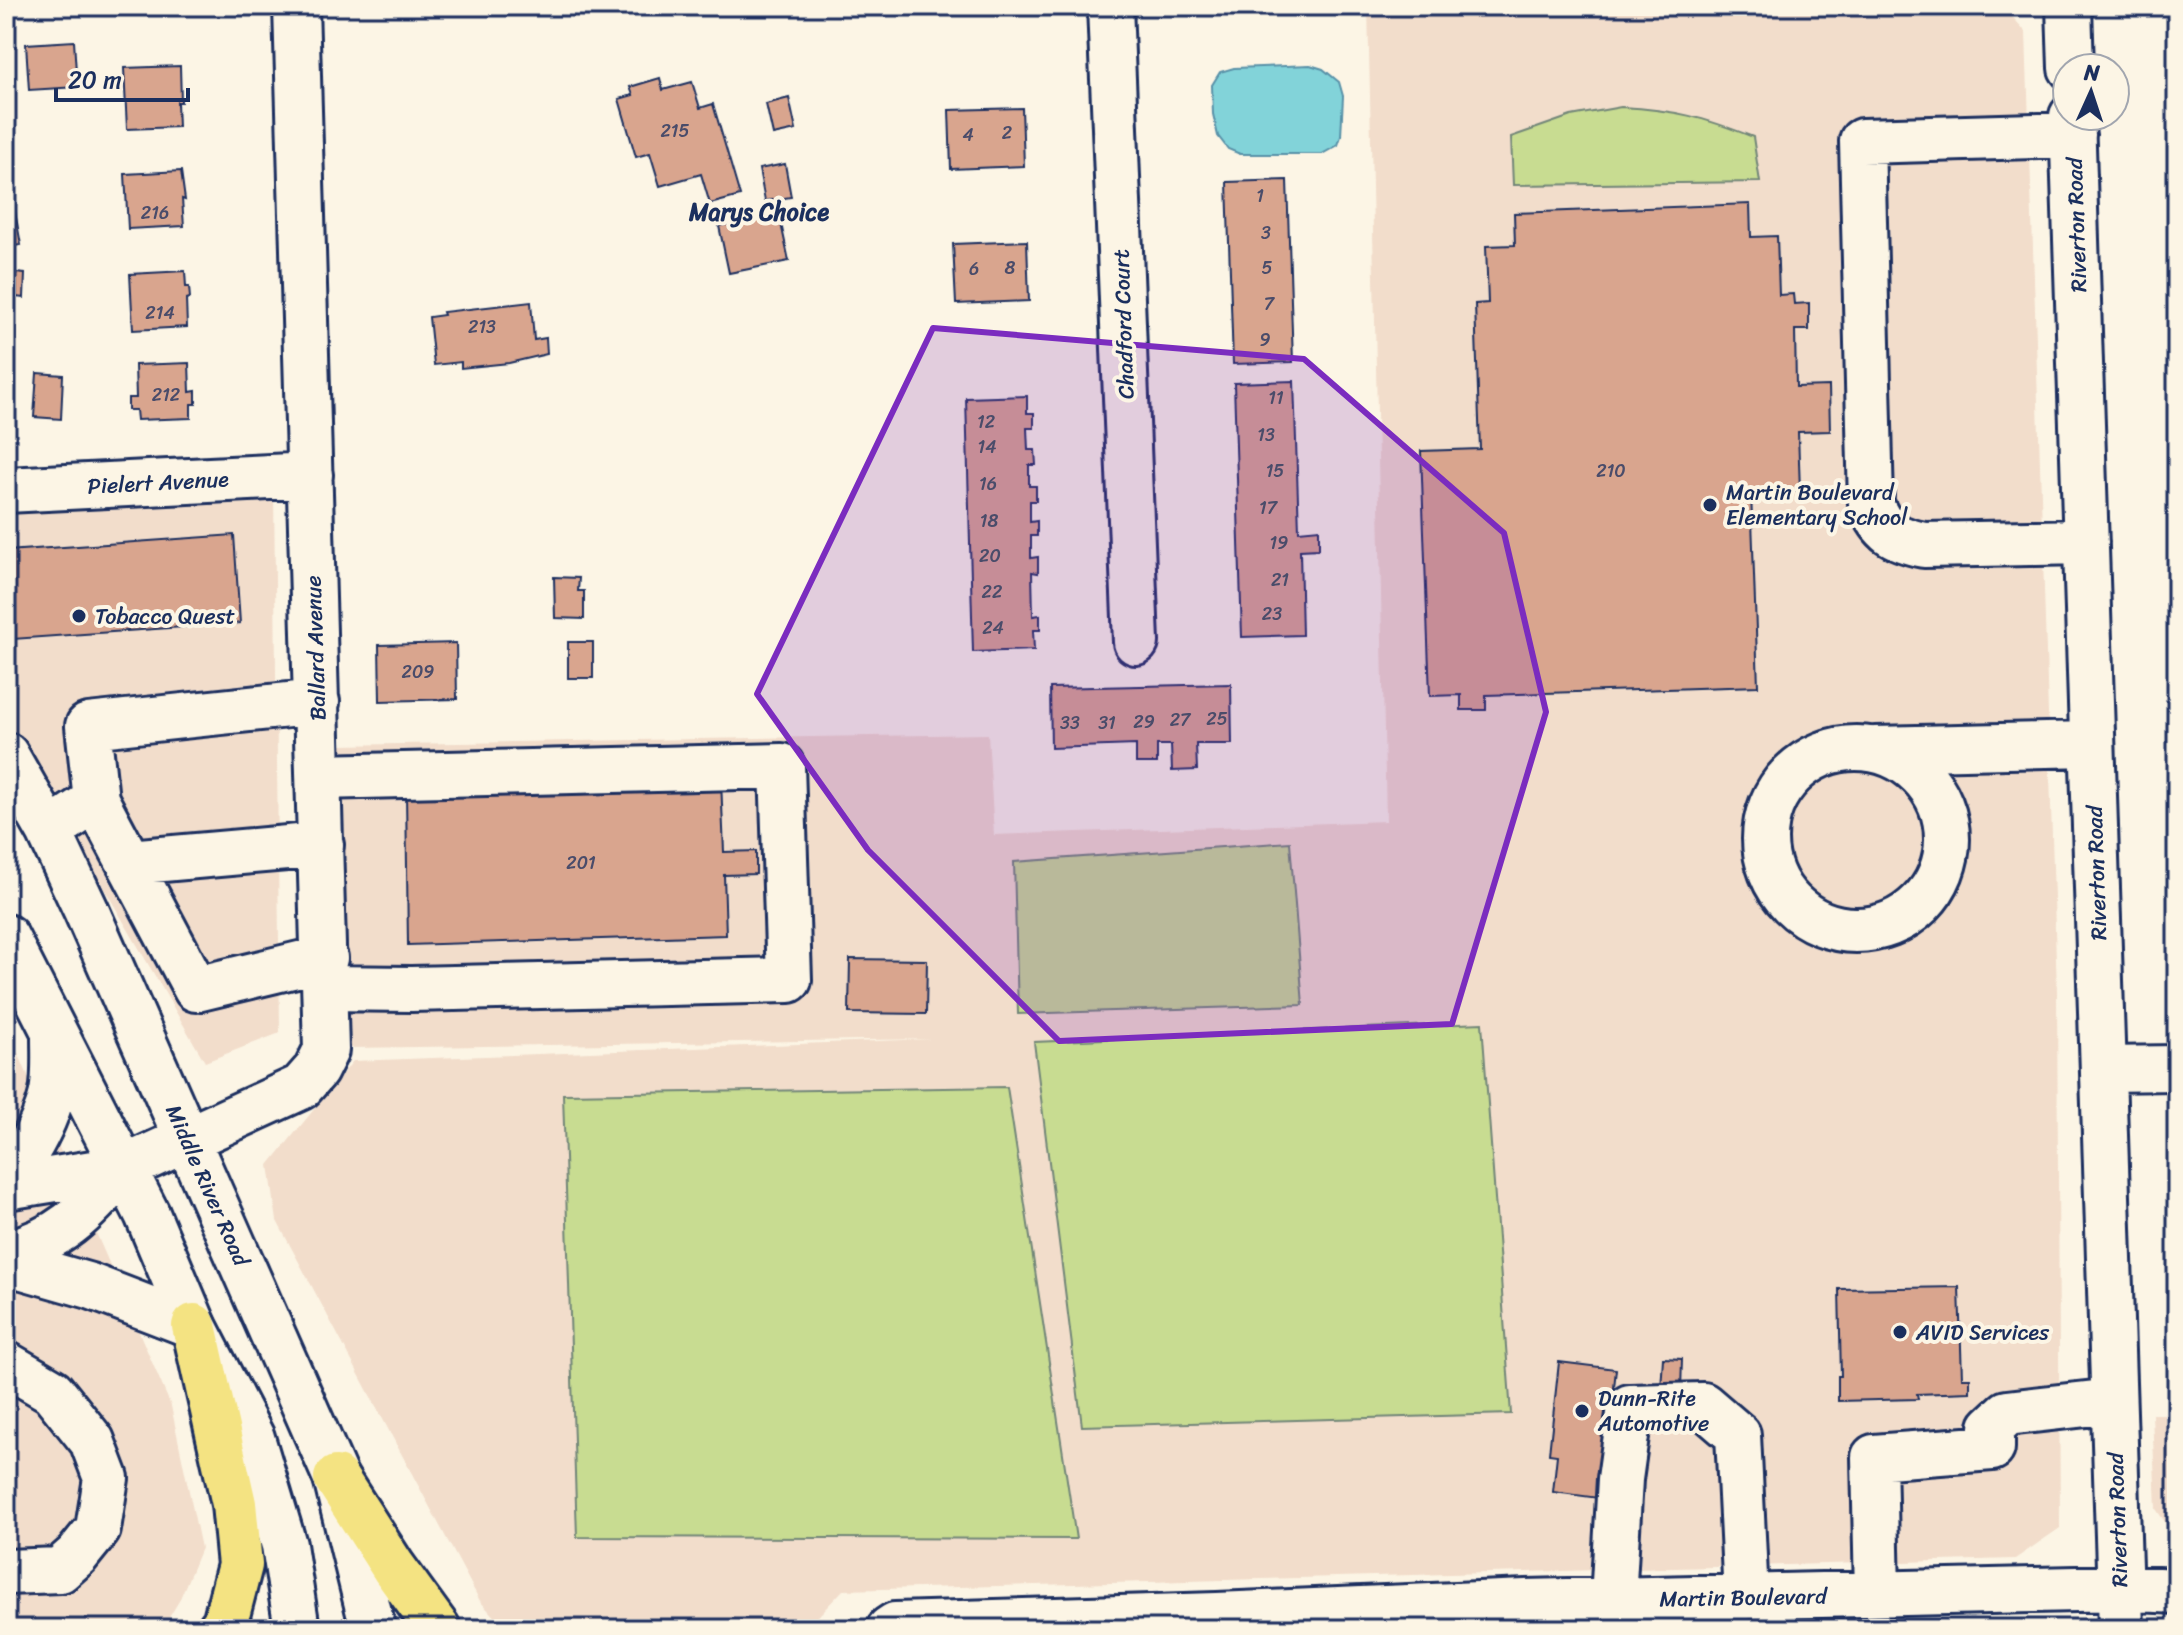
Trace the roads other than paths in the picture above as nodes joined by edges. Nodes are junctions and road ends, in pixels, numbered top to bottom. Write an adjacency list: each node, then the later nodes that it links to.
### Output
1 (296, 6): 7 (street, Ballard Avenue)
2 (1110, 6): 10 (street, Chadford Court)
3 (2069, 6): 4 (street)
4 (2070, 52)
5 (2051, 127): 9 (street)
6 (2073, 132): 9 (street, Riverton Road)
7 (310, 475): 8 (street, Pielert Avenue); 11 (street, Ballard Avenue)
8 (6, 490)
9 (2086, 542): 12 (street, Riverton Road)
10 (1136, 642)
11 (317, 702): 15 (street, Ballard Avenue); 16 (street)
12 (2092, 744): 13 (street); 24 (street, Riverton Road)
13 (1873, 749): 13 (street)
14 (6, 755): 17 (street, Middle River Road)
15 (319, 777): 18 (street, Ballard Avenue); 21 (street)
16 (96, 800): 17 (street); 19 (street)
17 (49, 831): 25 (street, Middle River Road)
18 (321, 845): 19 (street); 21 (street, Ballard Avenue)
19 (129, 862): 21 (street)
20 (6, 937): 22 (street)
21 (325, 973): 25 (street, Ballard Avenue)
22 (54, 1032): 26 (street); 27 (street)
23 (2177, 1068): 24 (street)
24 (2103, 1069): 33 (street, Riverton Road)
25 (188, 1139): 26 (street, Ballard Avenue); 34 (street, Middle River Road)
26 (124, 1168): 28 (street); 29 (street); 31 (street)
27 (6, 1173)
28 (6, 1187)
29 (6, 1253)
30 (6, 1262): 31 (street)
31 (194, 1326): 41 (main road); 42 (street)
32 (6, 1364): 35 (street)
33 (2113, 1401): 37 (street); 40 (street, Riverton Road)
34 (336, 1478): 43 (street, Middle River Road); 44 (main road)
35 (6, 1572)
36 (2177, 1591): 40 (street, Martin Boulevard)
37 (1877, 1594): 38 (street, Martin Boulevard); 40 (street, Martin Boulevard)
38 (1746, 1597): 39 (street, Martin Boulevard); 39 (street)
39 (1613, 1600): 45 (street, Martin Boulevard)
40 (2120, 1609)
41 (220, 1629)
42 (297, 1629)
43 (373, 1629)
44 (438, 1629)
45 (889, 1629)

